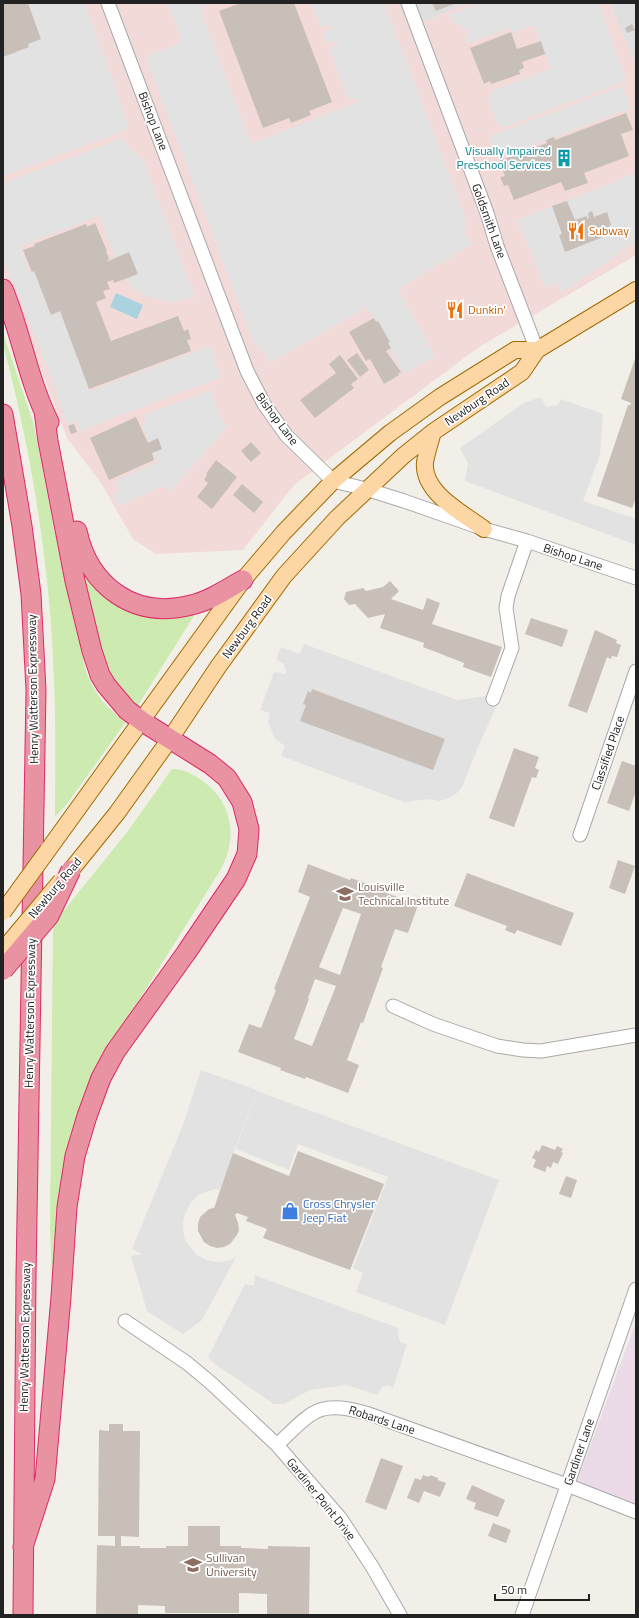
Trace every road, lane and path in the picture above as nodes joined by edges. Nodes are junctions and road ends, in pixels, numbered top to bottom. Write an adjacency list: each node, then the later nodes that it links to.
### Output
1 (108, 3): 9 (street, Bishop Lane)
2 (408, 3): 5 (street, Goldsmith Lane)
3 (3, 289): 6 (highway)
4 (636, 290): 5 (main road, Newburg Road)
5 (537, 350): 8 (main road, Newburg Road); 9 (main road, Newburg Road)
6 (44, 411): 14 (highway); 17 (highway)
7 (3, 414): 31 (highway, Henry Watterson Expressway)
8 (433, 432): 10 (main road, Newburg Road); 11 (main road)
9 (333, 481): 10 (street, Bishop Lane); 14 (main road, Newburg Road)
10 (366, 489): 11 (street, Bishop Lane); 18 (main road, Newburg Road)
11 (484, 529): 12 (street, Bishop Lane)
12 (526, 541): 13 (street, Bishop Lane); 16 (street)
13 (636, 578)
14 (243, 580): 17 (main road, Newburg Road)
15 (636, 671): 19 (street, Classified Place)
16 (493, 698)
17 (142, 722): 18 (highway); 21 (main road, Newburg Road, bridge)
18 (170, 739): 20 (main road, Newburg Road); 31 (highway)
19 (580, 835)
20 (71, 870): 22 (main road, Newburg Road, bridge); 23 (highway, bridge)
21 (3, 912)
22 (3, 950)
23 (3, 970)
24 (393, 1006): 25 (street)
25 (636, 1035)
26 (636, 1289): 29 (street, Gardiner Lane)
27 (125, 1321): 28 (street)
28 (277, 1445): 29 (street, Robards Lane); 33 (street, Gardiner Point Drive)
29 (567, 1485): 30 (street, Robards Lane); 34 (street, Gardiner Lane)
30 (636, 1512)
31 (23, 1547): 32 (highway, Henry Watterson Expressway)
32 (23, 1615)
33 (400, 1615)
34 (522, 1615)

